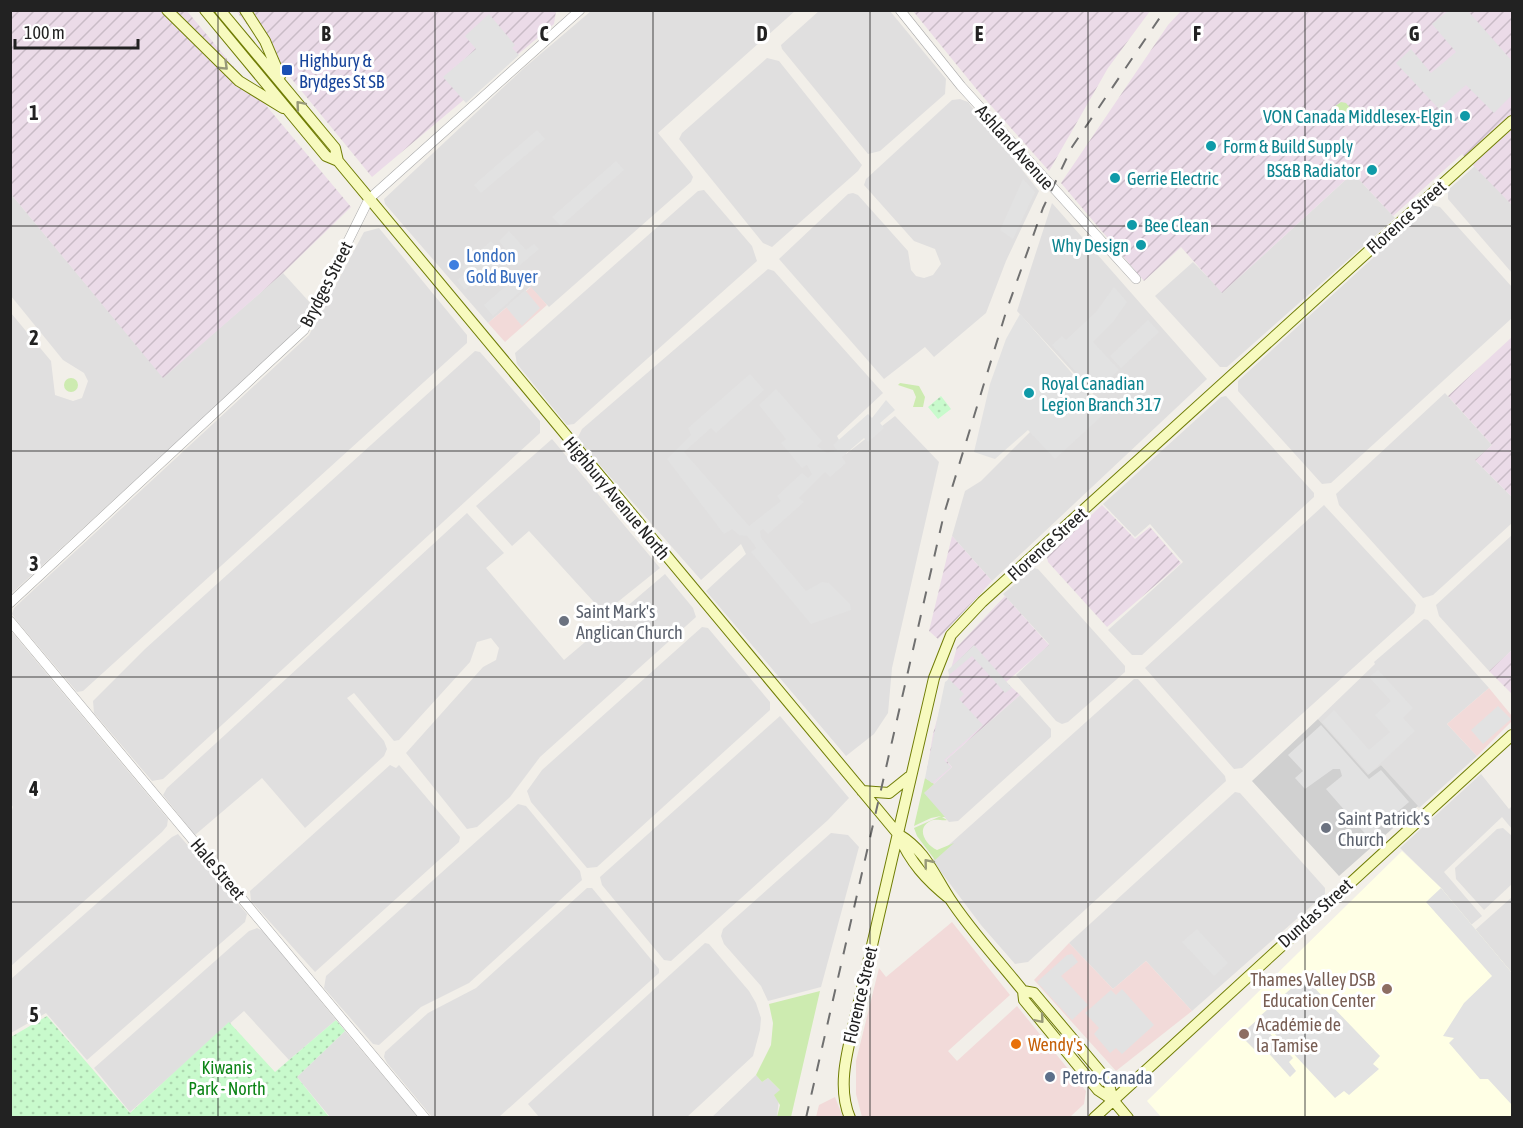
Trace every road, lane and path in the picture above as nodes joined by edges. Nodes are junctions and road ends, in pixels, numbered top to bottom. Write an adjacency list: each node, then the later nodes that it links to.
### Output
1 (167, 10): 8 (main road, one-way to 8)
2 (205, 10): 8 (main road, Highbury Avenue North)
3 (220, 10): 7 (main road, Highbury Avenue North)
4 (245, 10): 7 (main road)
5 (580, 10): 11 (street, Brydges Street)
6 (900, 10): 12 (street, Ashland Avenue)
7 (285, 87): 10 (main road, Highbury Avenue North, one-way to 7)
8 (290, 112): 10 (main road, Highbury Avenue North)
9 (1512, 121): 16 (main road, Florence Street)
10 (338, 161): 11 (main road, Highbury Avenue North)
11 (369, 199): 13 (street, Brydges Street); 17 (main road, Highbury Avenue North)
12 (1136, 279)
13 (10, 603)
14 (10, 621): 20 (street, Hale Street)
15 (1512, 735): 19 (main road, Dundas Street)
16 (909, 777): 17 (main road); 18 (main road, Florence Street)
17 (862, 791): 18 (main road, Highbury Avenue North)
18 (898, 834): 19 (main road, Highbury Avenue North); 21 (main road, Florence Street)
19 (1113, 1100): 22 (main road, Dundas Street); 23 (main road, Highbury Avenue North)
20 (425, 1118)
21 (850, 1118)
22 (1094, 1118)
23 (1128, 1118)

